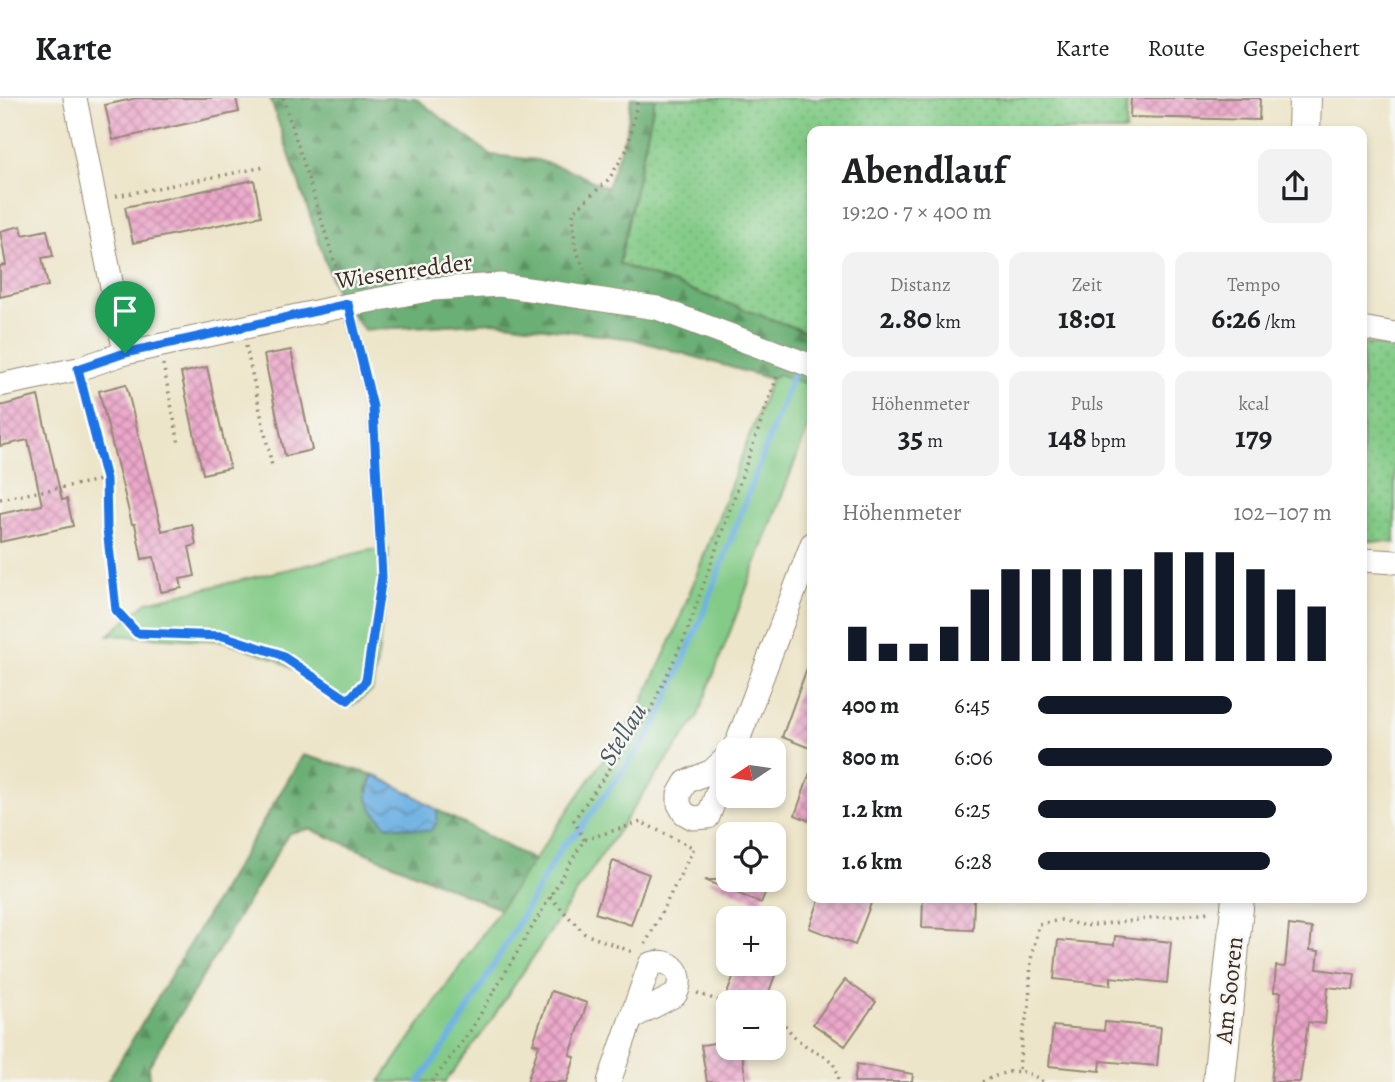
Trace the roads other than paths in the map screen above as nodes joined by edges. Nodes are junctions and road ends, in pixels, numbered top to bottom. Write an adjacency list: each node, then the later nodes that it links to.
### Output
1 (75, 98): 7 (street)
2 (1306, 98): 3 (street)
3 (1304, 126)
4 (348, 304): 7 (street, Wiesenredder); 8 (street, Wiesenredder); 13 (lane)
5 (1367, 329): 6 (street)
6 (1395, 334)
7 (125, 353): 9 (street, Wiesenredder)
8 (807, 364)
9 (0, 385)
10 (807, 557): 14 (street)
11 (1367, 560): 12 (street)
12 (1395, 562)
13 (366, 681)
14 (737, 738)
15 (1238, 904): 18 (street, Am Sooren)
16 (631, 1018): 17 (street)
17 (609, 1082)
18 (1219, 1082)

